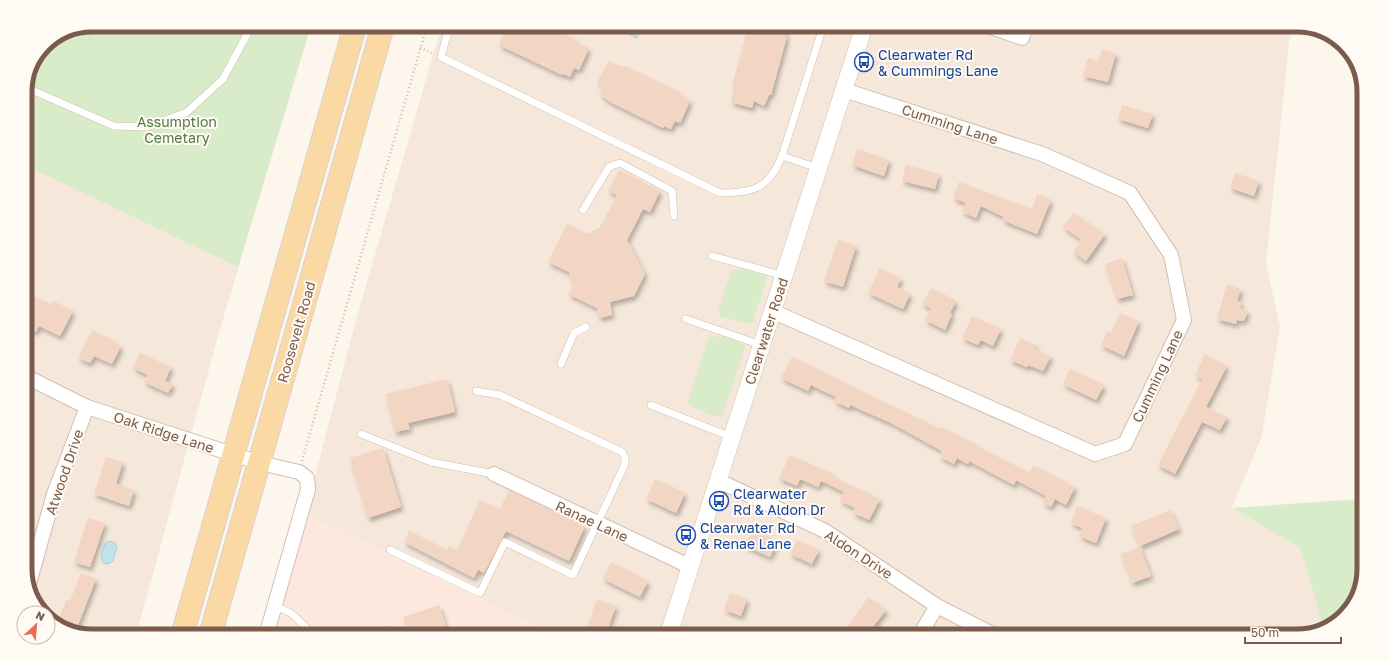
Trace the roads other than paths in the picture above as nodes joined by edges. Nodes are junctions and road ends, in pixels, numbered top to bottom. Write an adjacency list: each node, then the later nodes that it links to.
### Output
1 (248, 32): 9 (lane)
2 (353, 32): 28 (main road, Roosevelt Road)
3 (381, 32): 29 (main road, Roosevelt Road)
4 (448, 32): 11 (lane)
5 (821, 32): 11 (lane)
6 (862, 32): 10 (street, Clearwater Road)
7 (1005, 32): 8 (street)
8 (1024, 32)
9 (32, 90)
10 (844, 90): 12 (street, Clearwater Road); 17 (street, Cumming Lane)
11 (782, 156): 12 (lane)
12 (819, 168): 16 (street, Clearwater Road)
13 (583, 210): 14 (lane)
14 (674, 216)
15 (712, 256): 16 (lane)
16 (784, 276): 17 (street, Clearwater Road)
17 (772, 311): 20 (street, Clearwater Road)
18 (686, 319): 20 (lane)
19 (586, 327): 21 (lane)
20 (761, 345): 27 (street, Clearwater Road)
21 (561, 364)
22 (32, 380): 25 (street, Oak Ridge Lane)
23 (476, 391): 32 (lane)
24 (651, 405): 27 (lane)
25 (87, 407): 28 (street, Oak Ridge Lane); 35 (street, Atwood Drive)
26 (361, 434): 30 (lane)
27 (731, 437): 31 (street, Clearwater Road)
28 (233, 454): 29 (street, Oak Ridge Lane); 38 (main road, Roosevelt Road)
29 (260, 463): 36 (street, Oak Ridge Lane); 39 (main road, Roosevelt Road)
30 (494, 474): 32 (street, Ranae Lane)
31 (717, 480): 34 (street, Clearwater Road); 37 (street, Aldon Drive)
32 (597, 523): 33 (lane); 34 (street, Ranae Lane)
33 (390, 550)
34 (690, 567): 42 (street, Clearwater Road)
35 (32, 573)
36 (275, 606): 40 (street); 41 (lane)
37 (937, 606): 43 (street); 44 (street, Aldon Drive)
38 (184, 629)
39 (212, 629)
40 (268, 629)
41 (308, 629)
42 (670, 629)
43 (923, 629)
44 (982, 629)

